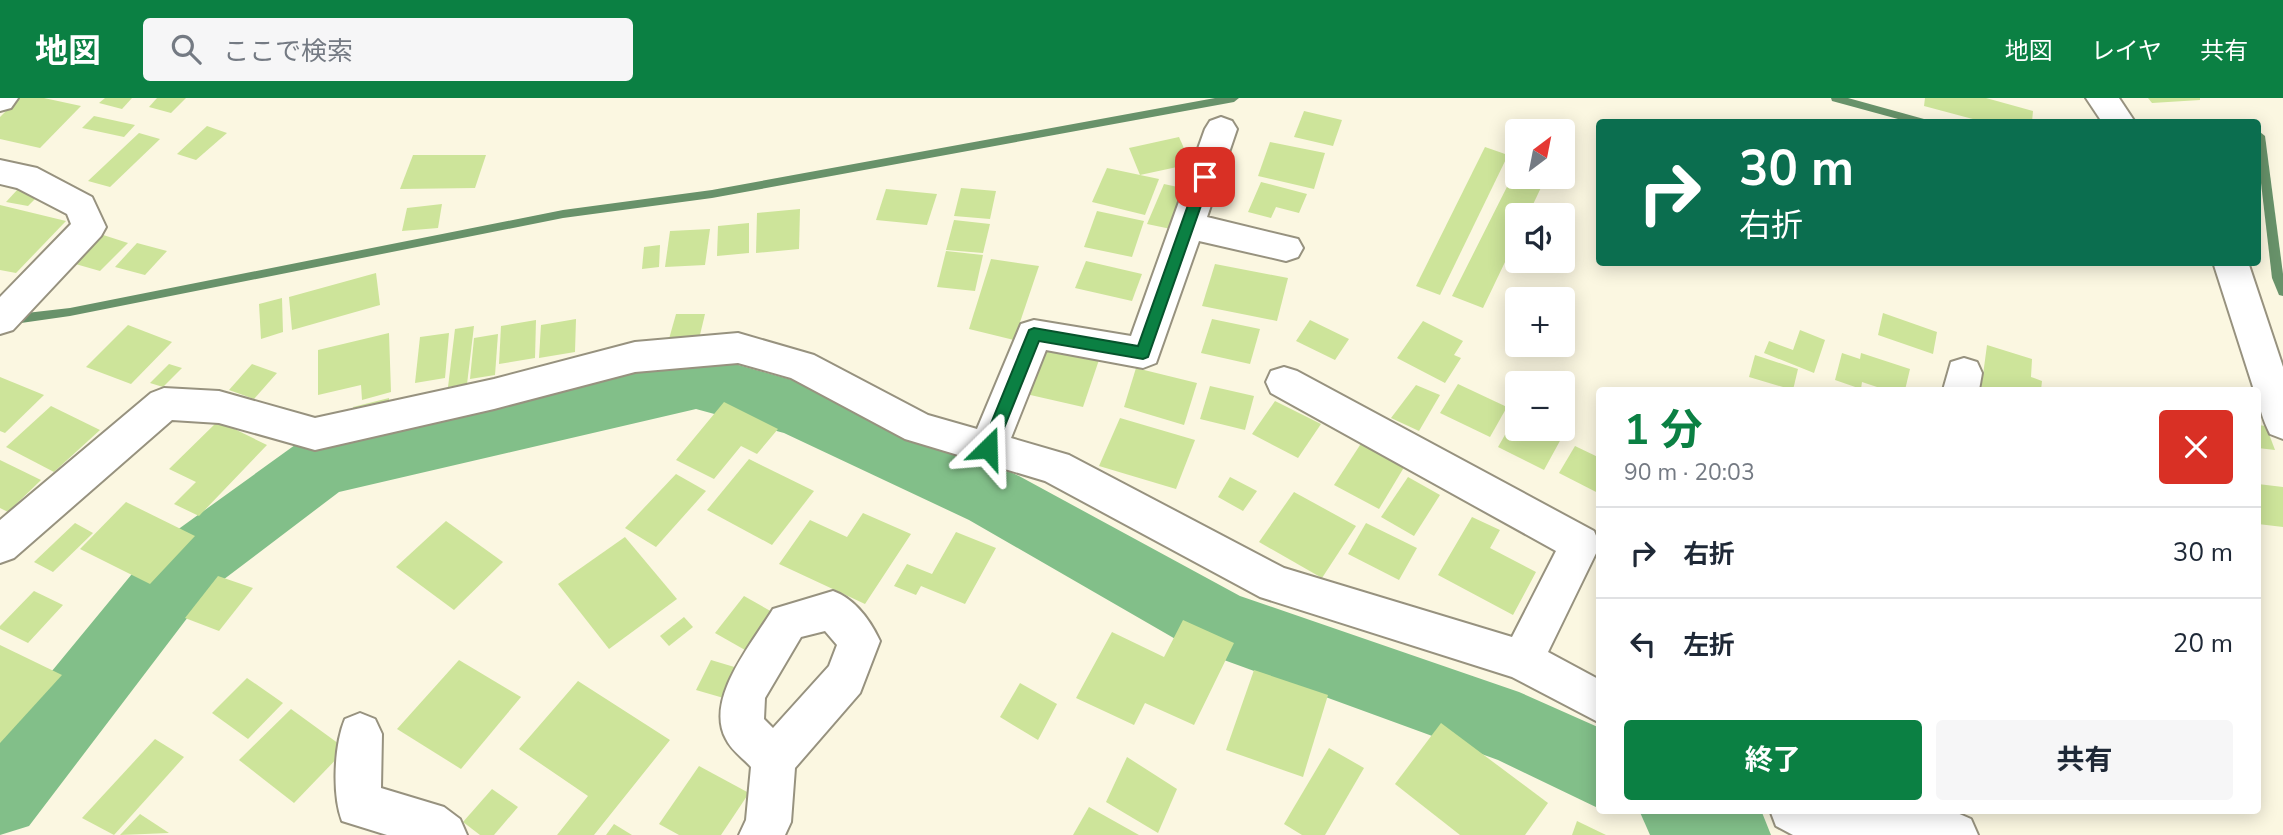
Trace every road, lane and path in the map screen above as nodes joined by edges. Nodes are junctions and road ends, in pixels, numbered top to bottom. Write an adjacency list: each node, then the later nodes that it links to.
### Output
1 (2102, 98): 2 (street)
2 (2117, 119)
3 (1221, 129): 5 (street)
4 (0, 172): 8 (street)
5 (1188, 225): 6 (street); 11 (street)
6 (1286, 248)
7 (2231, 266): 10 (street)
8 (0, 320)
9 (1284, 382): 13 (street)
10 (2283, 423)
11 (988, 448): 12 (street); 13 (street)
12 (0, 545)
13 (1522, 660): 14 (street)
14 (1596, 701)
15 (360, 734): 19 (street)
16 (774, 759): 20 (street)
17 (1799, 814): 18 (street)
18 (1928, 825)
19 (444, 835)
20 (762, 835)

